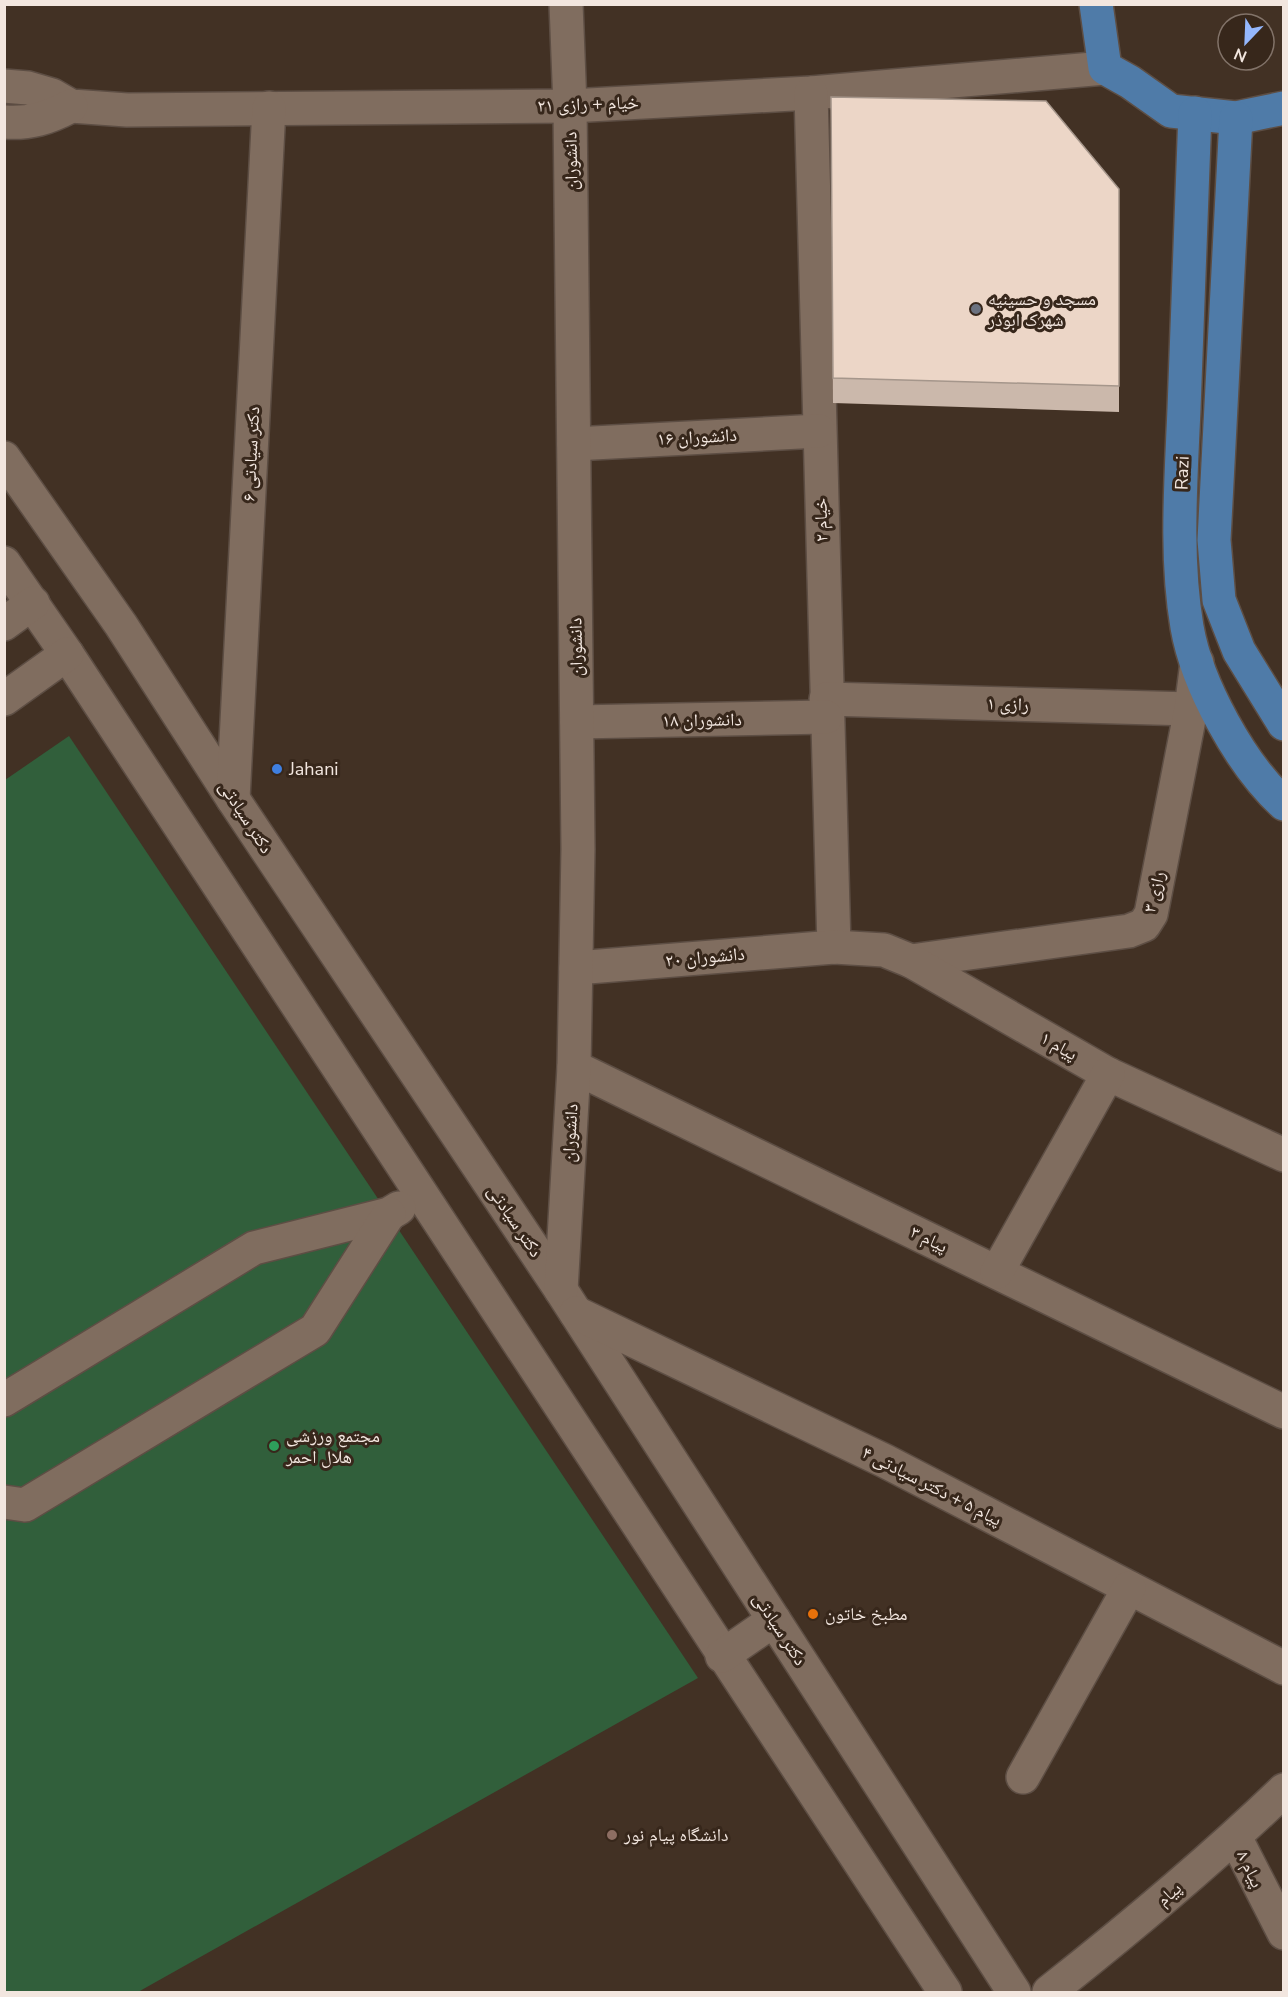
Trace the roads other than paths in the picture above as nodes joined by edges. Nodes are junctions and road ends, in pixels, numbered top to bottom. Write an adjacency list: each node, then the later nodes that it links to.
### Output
1 (566, 4): 7 (street, دانشوران)
2 (1096, 4): 3 (main road)
3 (1105, 68): 5 (street, خیام + رازی ۲۱); 10 (main road)
4 (4, 86): 6 (street, خیام + رازی ۲۱)
5 (811, 93): 7 (street, خیام + رازی ۲۱); 13 (street, خیام ۲)
6 (71, 106): 8 (street, خیام + رازی ۲۱); 12 (street, خیام + رازی ۲۱)
7 (570, 106): 8 (street, خیام + رازی ۲۱); 14 (street, دانشوران)
8 (269, 108): 26 (street, دکتر سیادتی ۶)
9 (1284, 108): 11 (main road)
10 (1195, 114): 11 (main road); 20 (main road, Razi)
11 (1236, 118): 25 (main road, Razi)
12 (4, 122)
13 (819, 431): 14 (street, دانشوران ۱۶); 22 (street, خیام ۲)
14 (574, 444): 24 (street, دانشوران)
15 (4, 458): 26 (street, دکتر سیادتی)
16 (4, 563): 17 (street)
17 (33, 603): 18 (street); 19 (street)
18 (4, 624)
19 (67, 654): 21 (street); 34 (street)
20 (1197, 662): 23 (street, رازی ۳); 27 (main road, Razi)
21 (4, 699)
22 (826, 708): 23 (street, رازی ۱); 24 (street, دانشوران ۱۸); 28 (street, خیام ۲)
23 (1191, 709): 29 (street, رازی ۳)
24 (577, 722): 30 (street, دانشوران)
25 (1284, 723)
26 (233, 799): 37 (street, دکتر سیادتی)
27 (1284, 804)
28 (834, 947): 29 (street, پیام ۱); 30 (street, دانشوران ۲۰)
29 (911, 961): 32 (street, پیام ۱)
30 (576, 968): 31 (street, دانشوران)
31 (574, 1067): 36 (street, پیام ۳); 37 (street, دانشوران)
32 (1108, 1074): 33 (street, پیام ۱); 36 (street)
33 (1284, 1155)
34 (421, 1195): 35 (street); 43 (street)
35 (389, 1214): 38 (street); 40 (street)
36 (997, 1272): 39 (street, پیام ۳)
37 (568, 1301): 41 (street, پیام ۵ + دکتر سیادتی ۴); 42 (street, دکتر سیادتی)
38 (4, 1400)
39 (1284, 1412)
40 (4, 1502)
41 (1129, 1588): 44 (street, پیام ۵ + دکتر سیادتی ۴); 45 (street)
42 (774, 1620): 43 (street); 50 (street, دکتر سیادتی)
43 (722, 1656): 49 (street)
44 (1284, 1668)
45 (1023, 1777)
46 (1284, 1790): 47 (street, پیام)
47 (1235, 1837): 48 (street, پیام ۸); 51 (street, پیام)
48 (1284, 1933)
49 (945, 1992)
50 (1014, 1992)
51 (1049, 1992)

